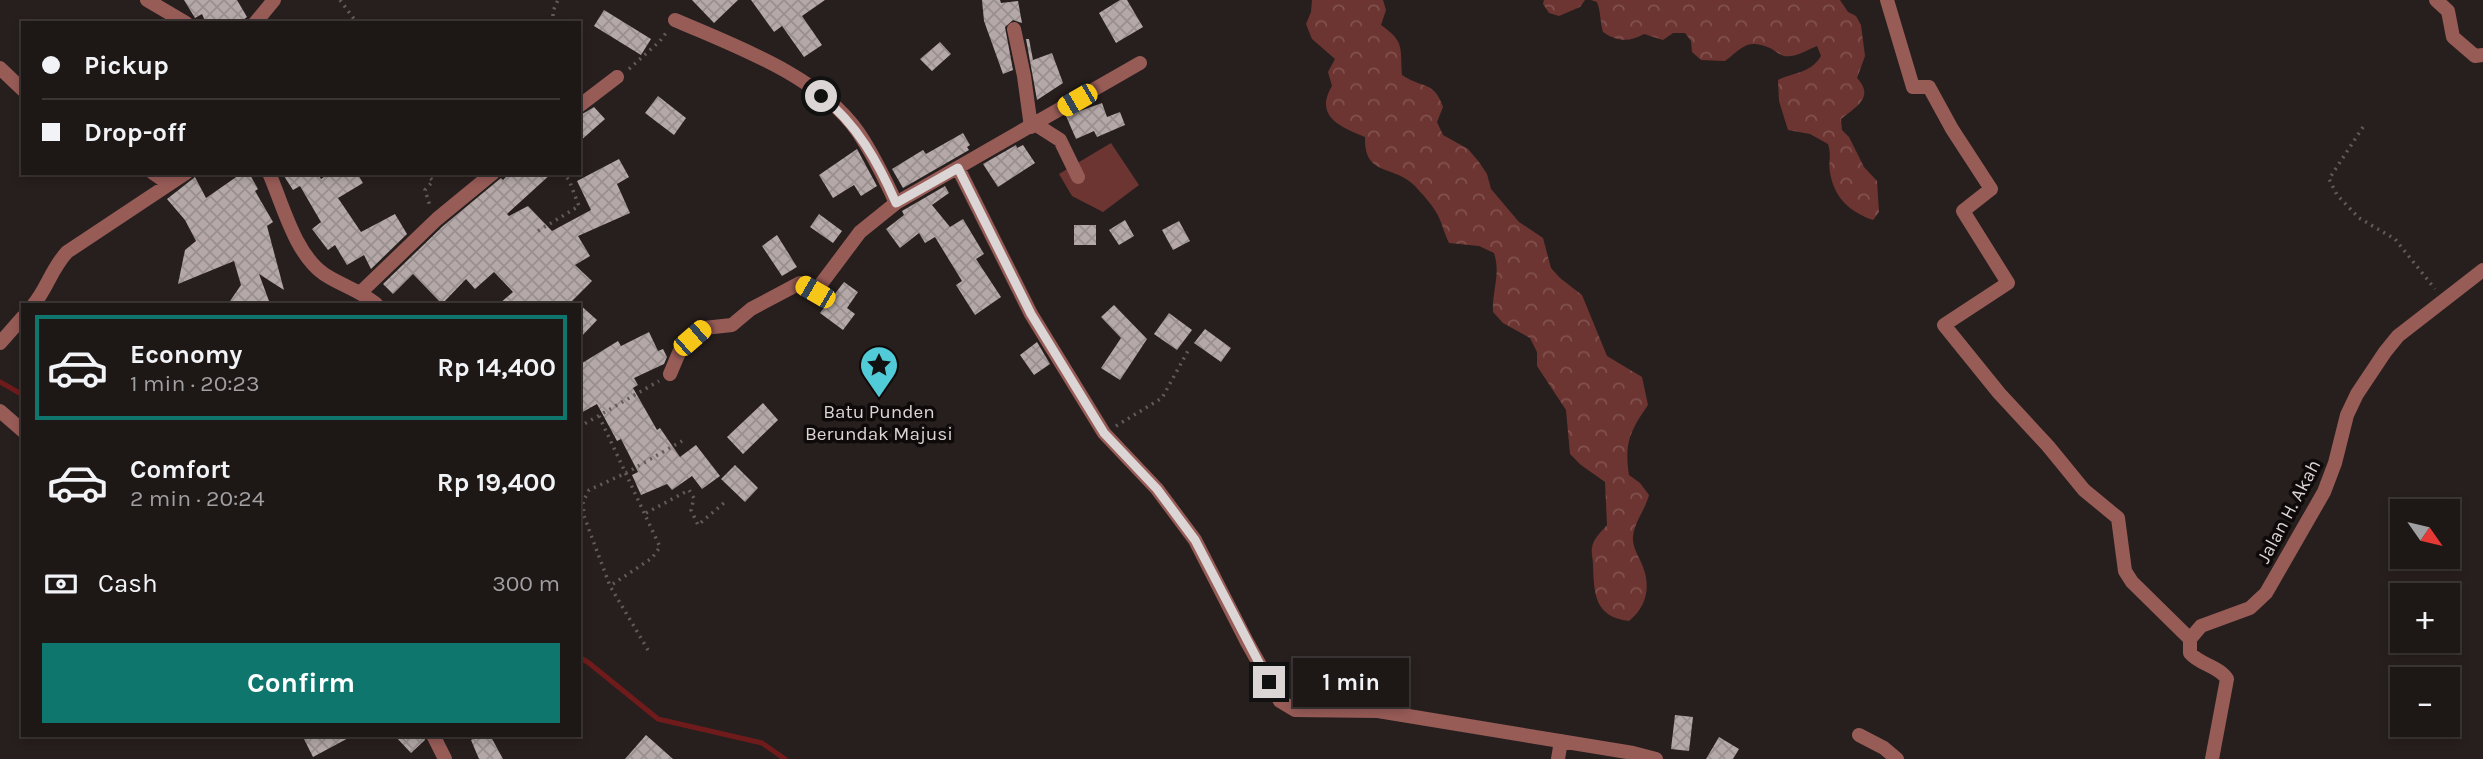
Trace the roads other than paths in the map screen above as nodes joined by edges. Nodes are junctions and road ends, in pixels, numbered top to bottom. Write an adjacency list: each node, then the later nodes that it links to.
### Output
1 (147, 0): 6 (street)
2 (274, 0): 7 (street)
3 (1887, 0): 33 (street)
4 (2436, 0): 9 (street)
5 (676, 20): 23 (street)
6 (183, 21)
7 (257, 21)
8 (1014, 29): 15 (street)
9 (2483, 55)
10 (1140, 63): 15 (street)
11 (0, 68): 13 (street)
12 (617, 77): 14 (street)
13 (21, 88)
14 (581, 104)
15 (1033, 125): 16 (street); 21 (street)
16 (958, 168): 23 (street); 36 (street)
17 (156, 175): 22 (street)
18 (183, 175): 22 (street)
19 (270, 175): 25 (street)
20 (491, 175): 25 (street)
21 (1078, 177)
22 (169, 184): 26 (street)
23 (896, 203): 30 (street)
24 (2483, 270): 33 (street, Jalan H. Akah)
25 (361, 292): 27 (street)
26 (35, 303)
27 (375, 303)
28 (21, 319): 29 (street)
29 (0, 343)
30 (670, 374)
31 (0, 411): 32 (street)
32 (21, 429)
33 (2190, 639): 41 (street)
34 (1858, 735): 40 (street)
35 (434, 737): 37 (street)
36 (1561, 741): 38 (street); 39 (street)
37 (445, 759)
38 (1558, 759)
39 (1656, 759)
40 (1897, 759)
41 (2212, 759)

